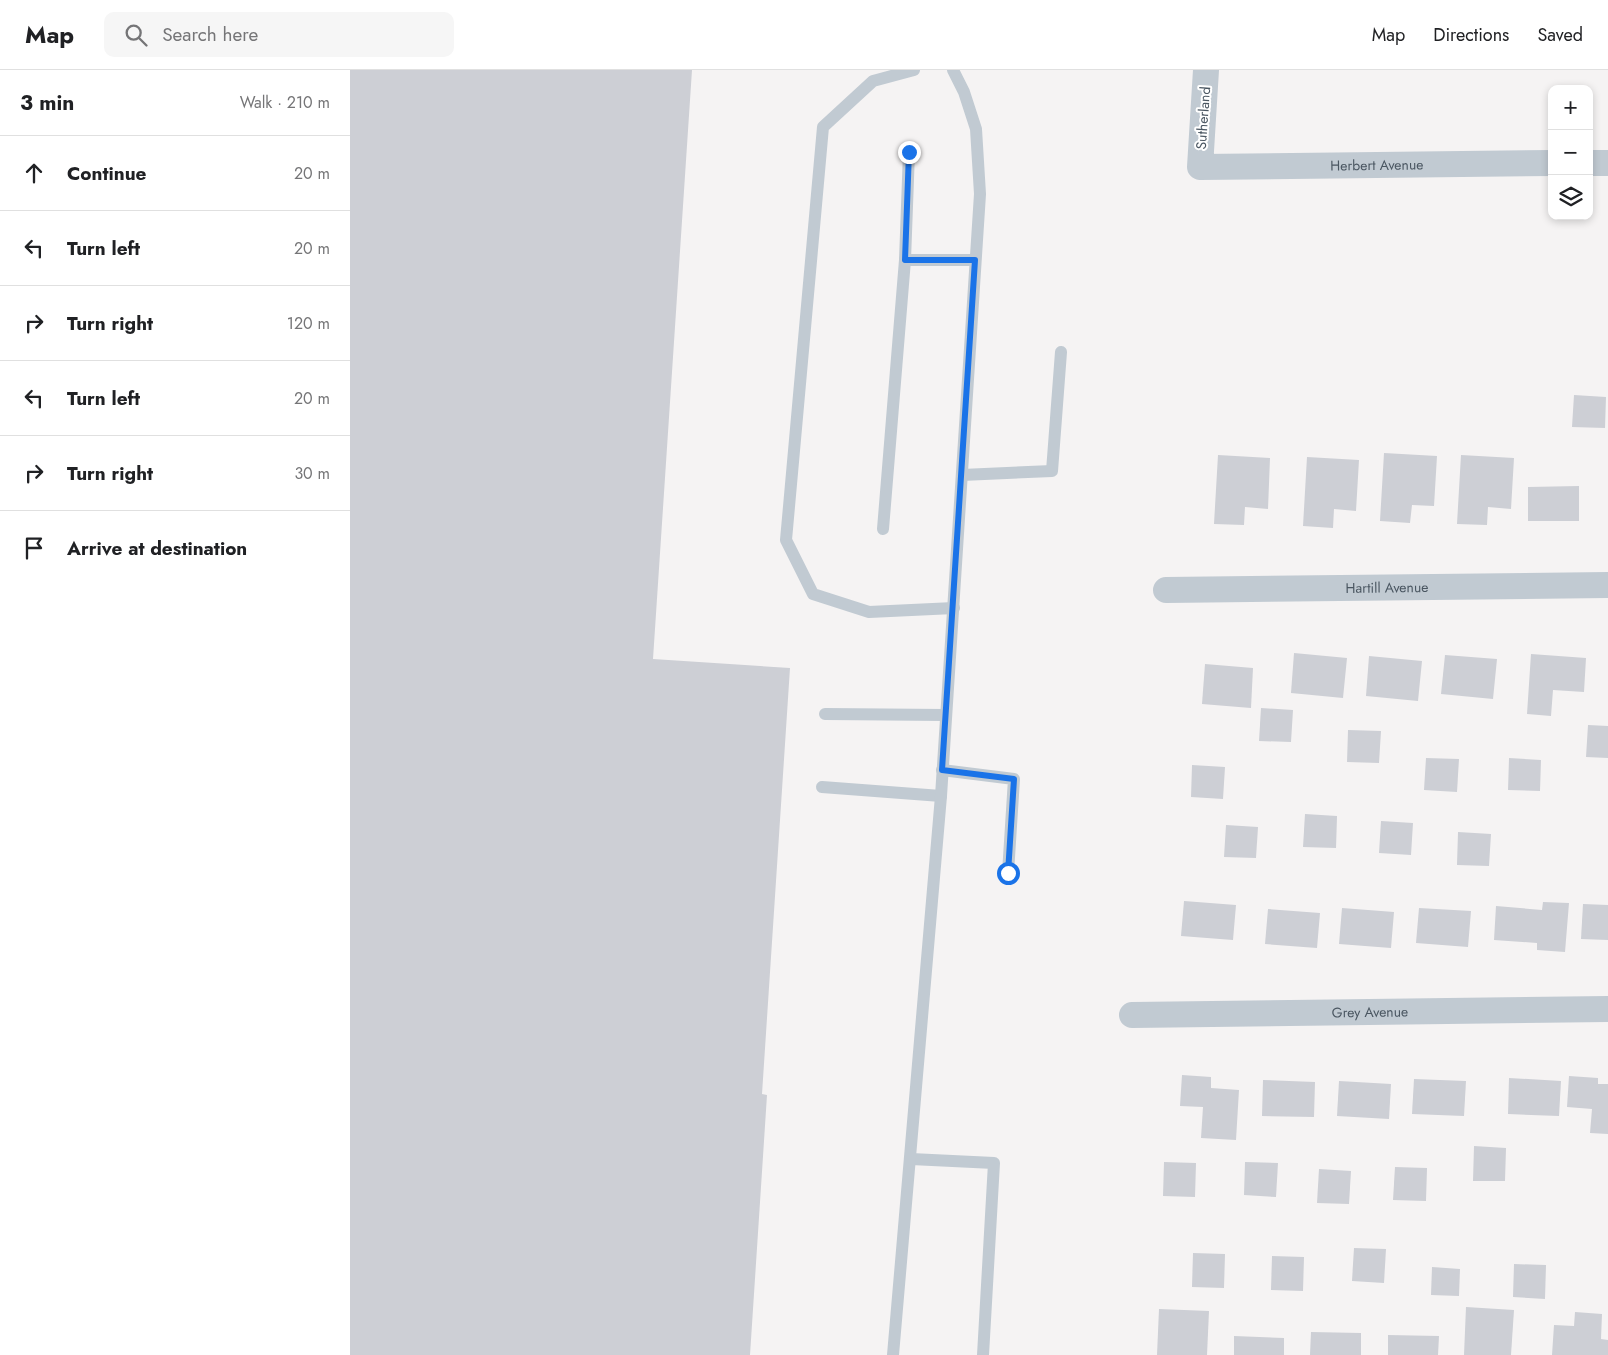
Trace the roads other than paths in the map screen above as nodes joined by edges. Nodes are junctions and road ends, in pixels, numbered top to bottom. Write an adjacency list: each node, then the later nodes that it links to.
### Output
1 (914, 70): 16 (lane)
2 (953, 70): 10 (lane)
3 (1206, 70): 8 (street, Sutherland)
4 (909, 152): 9 (lane)
5 (1548, 163): 8 (street, Herbert Avenue)
6 (1593, 163): 7 (street)
7 (1608, 163)
8 (1200, 167)
9 (905, 260): 10 (lane); 13 (lane)
10 (975, 260): 12 (lane)
11 (1061, 352): 12 (lane)
12 (962, 474): 16 (lane)
13 (883, 529)
14 (1608, 585): 15 (street, Hartill Avenue)
15 (1166, 590)
16 (954, 608): 18 (lane)
17 (825, 714): 18 (lane)
18 (945, 715): 19 (lane)
19 (942, 770): 21 (lane); 22 (lane)
20 (822, 787): 21 (lane)
21 (941, 796): 25 (lane)
22 (1008, 873)
23 (1608, 1009): 24 (street, Grey Avenue)
24 (1132, 1015)
25 (911, 1159): 26 (lane); 27 (lane)
26 (893, 1355)
27 (983, 1355)

